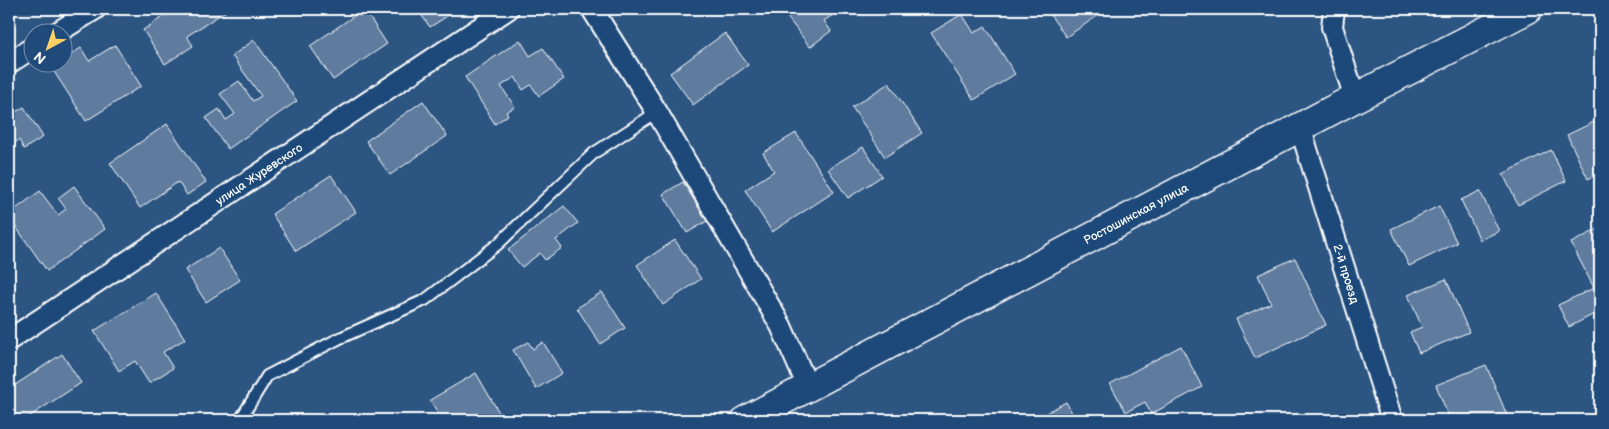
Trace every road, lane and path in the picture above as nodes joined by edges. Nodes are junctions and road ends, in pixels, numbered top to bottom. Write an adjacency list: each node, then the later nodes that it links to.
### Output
1 (95, 9): 6 (street)
2 (508, 9): 12 (street, улица Журевского)
3 (592, 9): 10 (street)
4 (1334, 9): 9 (street)
5 (1528, 9): 9 (main road, Ростошинская улица)
6 (72, 23)
7 (22, 55): 8 (street)
8 (9, 63)
9 (1355, 98): 11 (main road, Ростошинская улица)
10 (657, 112): 13 (street); 14 (lane)
11 (1300, 127): 13 (main road, Ростошинская улица); 16 (street, 2-й проезд)
12 (9, 340)
13 (808, 387): 15 (main road, Ростошинская улица)
14 (240, 420)
15 (746, 420)
16 (1392, 420)

